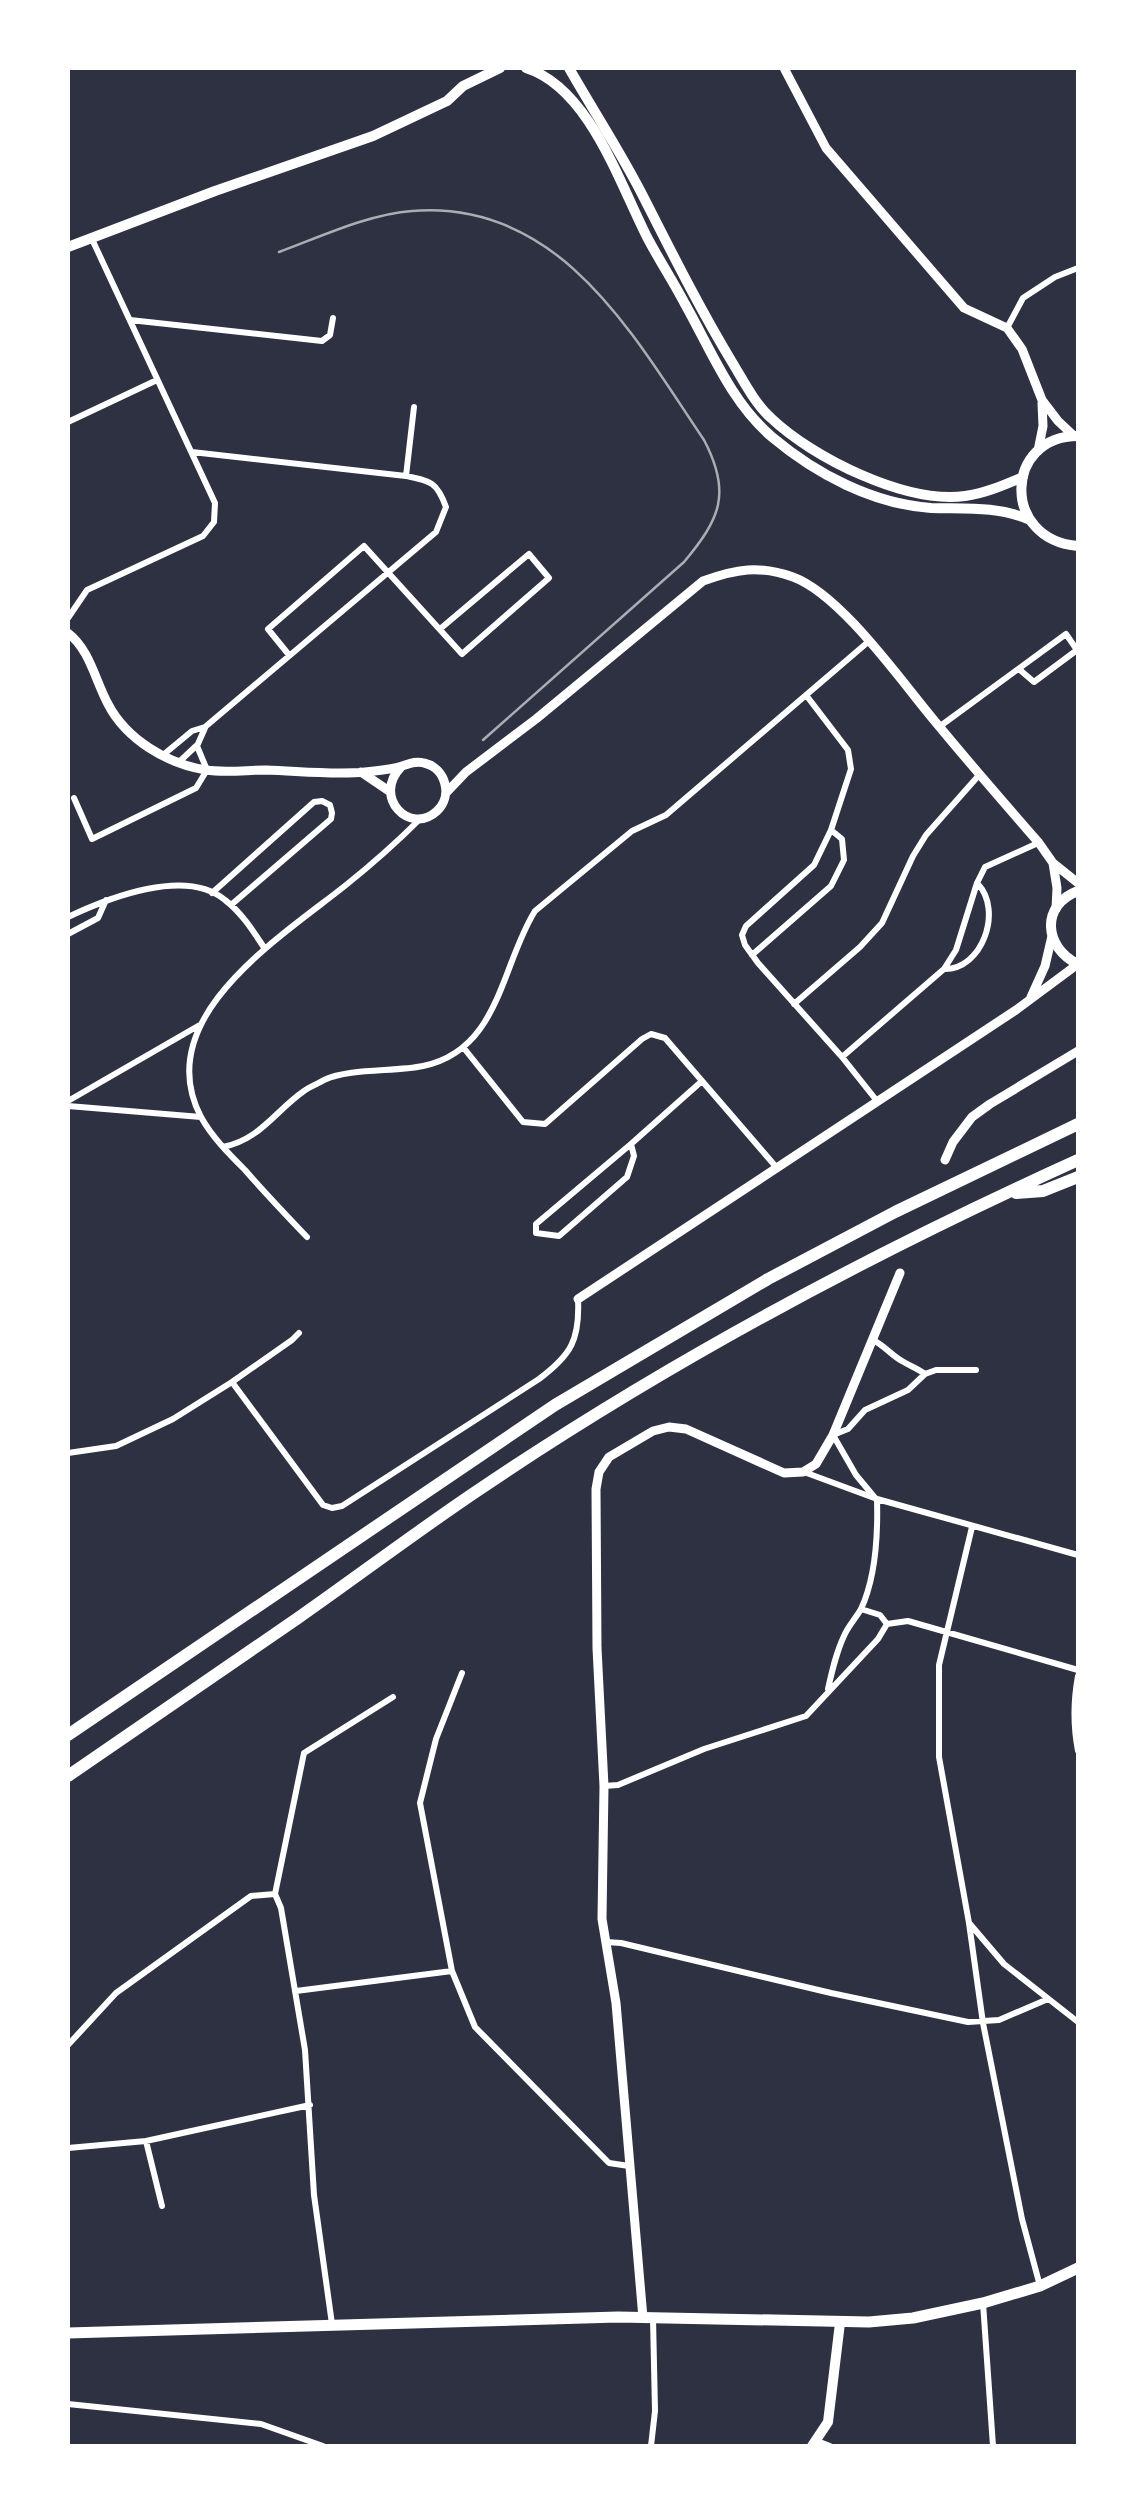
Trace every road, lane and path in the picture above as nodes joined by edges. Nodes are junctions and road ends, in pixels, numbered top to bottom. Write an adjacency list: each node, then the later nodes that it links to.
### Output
1 (472, 68): 6 (main road)
2 (500, 68): 6 (main road)
3 (526, 68): 22 (main road)
4 (569, 68): 21 (main road)
5 (784, 68): 12 (street)
6 (464, 86): 7 (main road)
7 (91, 237): 8 (main road); 11 (street)
8 (68, 246)
9 (1078, 268): 12 (street)
10 (333, 318): 11 (street)
11 (130, 320): 13 (street)
12 (1007, 328): 14 (street)
13 (156, 380): 16 (street); 19 (street)
14 (1042, 400): 17 (street); 18 (street)
15 (414, 407): 20 (street)
16 (68, 422)
17 (1076, 436): 18 (main road)
18 (1038, 451): 21 (main road)
19 (192, 452): 20 (street); 25 (street)
20 (406, 476): 24 (street)
21 (1023, 476): 22 (main road)
22 (1028, 519): 23 (main road)
23 (1078, 546)
24 (388, 572): 26 (street); 29 (street); 29 (street)
25 (68, 618)
26 (440, 629): 26 (street)
27 (68, 633): 35 (street)
28 (868, 642): 31 (street); 33 (street); 40 (street)
29 (289, 655): 32 (street)
30 (1020, 670): 30 (street); 33 (street)
31 (806, 695): 48 (street); 69 (street)
32 (205, 727): 34 (street); 35 (street)
33 (939, 727): 41 (street)
34 (197, 746): 36 (street); 38 (street)
35 (163, 755): 36 (street)
36 (178, 762): 38 (street)
37 (401, 767): 39 (street); 42 (street); 43 (street)
38 (207, 770): 39 (street); 45 (street)
39 (361, 772): 43 (street)
40 (466, 772): 42 (street); 44 (street)
41 (980, 774): 50 (street); 67 (street)
42 (442, 775): 44 (street)
43 (390, 791): 46 (street)
44 (446, 794): 47 (street)
45 (74, 798)
46 (403, 814): 47 (street); 49 (street)
47 (421, 818): 49 (street)
48 (831, 830): 63 (street); 63 (street)
49 (404, 835): 62 (street)
50 (1039, 842): 51 (street); 53 (street)
51 (1053, 863): 52 (street); 58 (street)
52 (1078, 883)
53 (977, 884): 65 (street); 65 (street)
54 (1078, 891): 58 (main road)
55 (212, 892): 56 (street); 57 (street); 57 (street)
56 (106, 899): 59 (street); 60 (street)
57 (231, 906): 62 (street)
58 (1056, 909): 61 (main road)
59 (68, 917)
60 (68, 934)
61 (1052, 936): 64 (main road); 66 (street)
62 (265, 948): 68 (street)
63 (752, 955): 67 (street)
64 (1078, 964): 66 (street)
65 (944, 969): 71 (street)
66 (1031, 997): 73 (street)
67 (794, 1004): 71 (street)
68 (199, 1025): 74 (street); 75 (street)
69 (462, 1047): 72 (street); 78 (street)
70 (1078, 1052): 79 (street)
71 (842, 1057): 73 (street)
72 (702, 1081): 77 (street); 81 (street)
73 (878, 1102): 81 (street)
74 (68, 1104): 75 (street)
75 (202, 1117): 78 (street)
76 (1078, 1124): 105 (highway)
77 (631, 1144): 77 (street)
78 (223, 1147): 84 (street)
79 (945, 1160)
80 (1078, 1160): 83 (highway)
81 (777, 1168): 86 (street)
82 (1078, 1176): 83 (highway)
83 (1003, 1194): 107 (highway)
84 (307, 1238)
85 (900, 1273): 88 (street)
86 (578, 1299): 91 (street)
87 (298, 1332): 91 (street)
88 (873, 1340): 90 (street); 92 (street)
89 (976, 1370): 90 (street)
90 (925, 1374): 92 (street)
91 (232, 1382): 93 (street)
92 (833, 1435): 94 (street); 95 (street)
93 (68, 1453)
94 (803, 1472): 95 (street); 108 (street)
95 (876, 1500): 96 (street); 98 (street)
96 (972, 1527): 97 (street); 100 (street)
97 (1078, 1555)
98 (861, 1609): 99 (street); 103 (street)
99 (887, 1624): 100 (street); 103 (street)
100 (948, 1632): 102 (street); 110 (street)
101 (462, 1673): 112 (street)
102 (1078, 1673): 106 (street)
103 (827, 1692): 108 (street)
104 (393, 1698): 109 (street)
105 (68, 1735)
106 (1078, 1751)
107 (68, 1776)
108 (604, 1786): 111 (street)
109 (275, 1894): 113 (street); 117 (street)
110 (969, 1922): 114 (street); 115 (street)
111 (606, 1942): 115 (street); 121 (street)
112 (452, 1971): 113 (street); 121 (street)
113 (296, 1992): 118 (street)
114 (1048, 1999): 115 (street); 116 (street)
115 (983, 2022): 124 (street)
116 (1078, 2022)
117 (68, 2045)
118 (310, 2106): 119 (street); 128 (street)
119 (146, 2140): 120 (street); 122 (street)
120 (68, 2148)
121 (629, 2166): 126 (street)
122 (162, 2206)
123 (1078, 2268): 124 (main road)
124 (1040, 2286): 125 (main road)
125 (983, 2302): 127 (main road); 136 (street)
126 (648, 2318): 127 (main road); 128 (main road); 134 (street)
127 (840, 2323): 131 (main road)
128 (332, 2325): 129 (main road)
129 (68, 2333)
130 (68, 2404): 132 (street)
131 (814, 2444): 135 (street)
132 (313, 2445): 133 (street)
133 (323, 2446)
134 (651, 2446)
135 (830, 2446)
136 (993, 2446)

